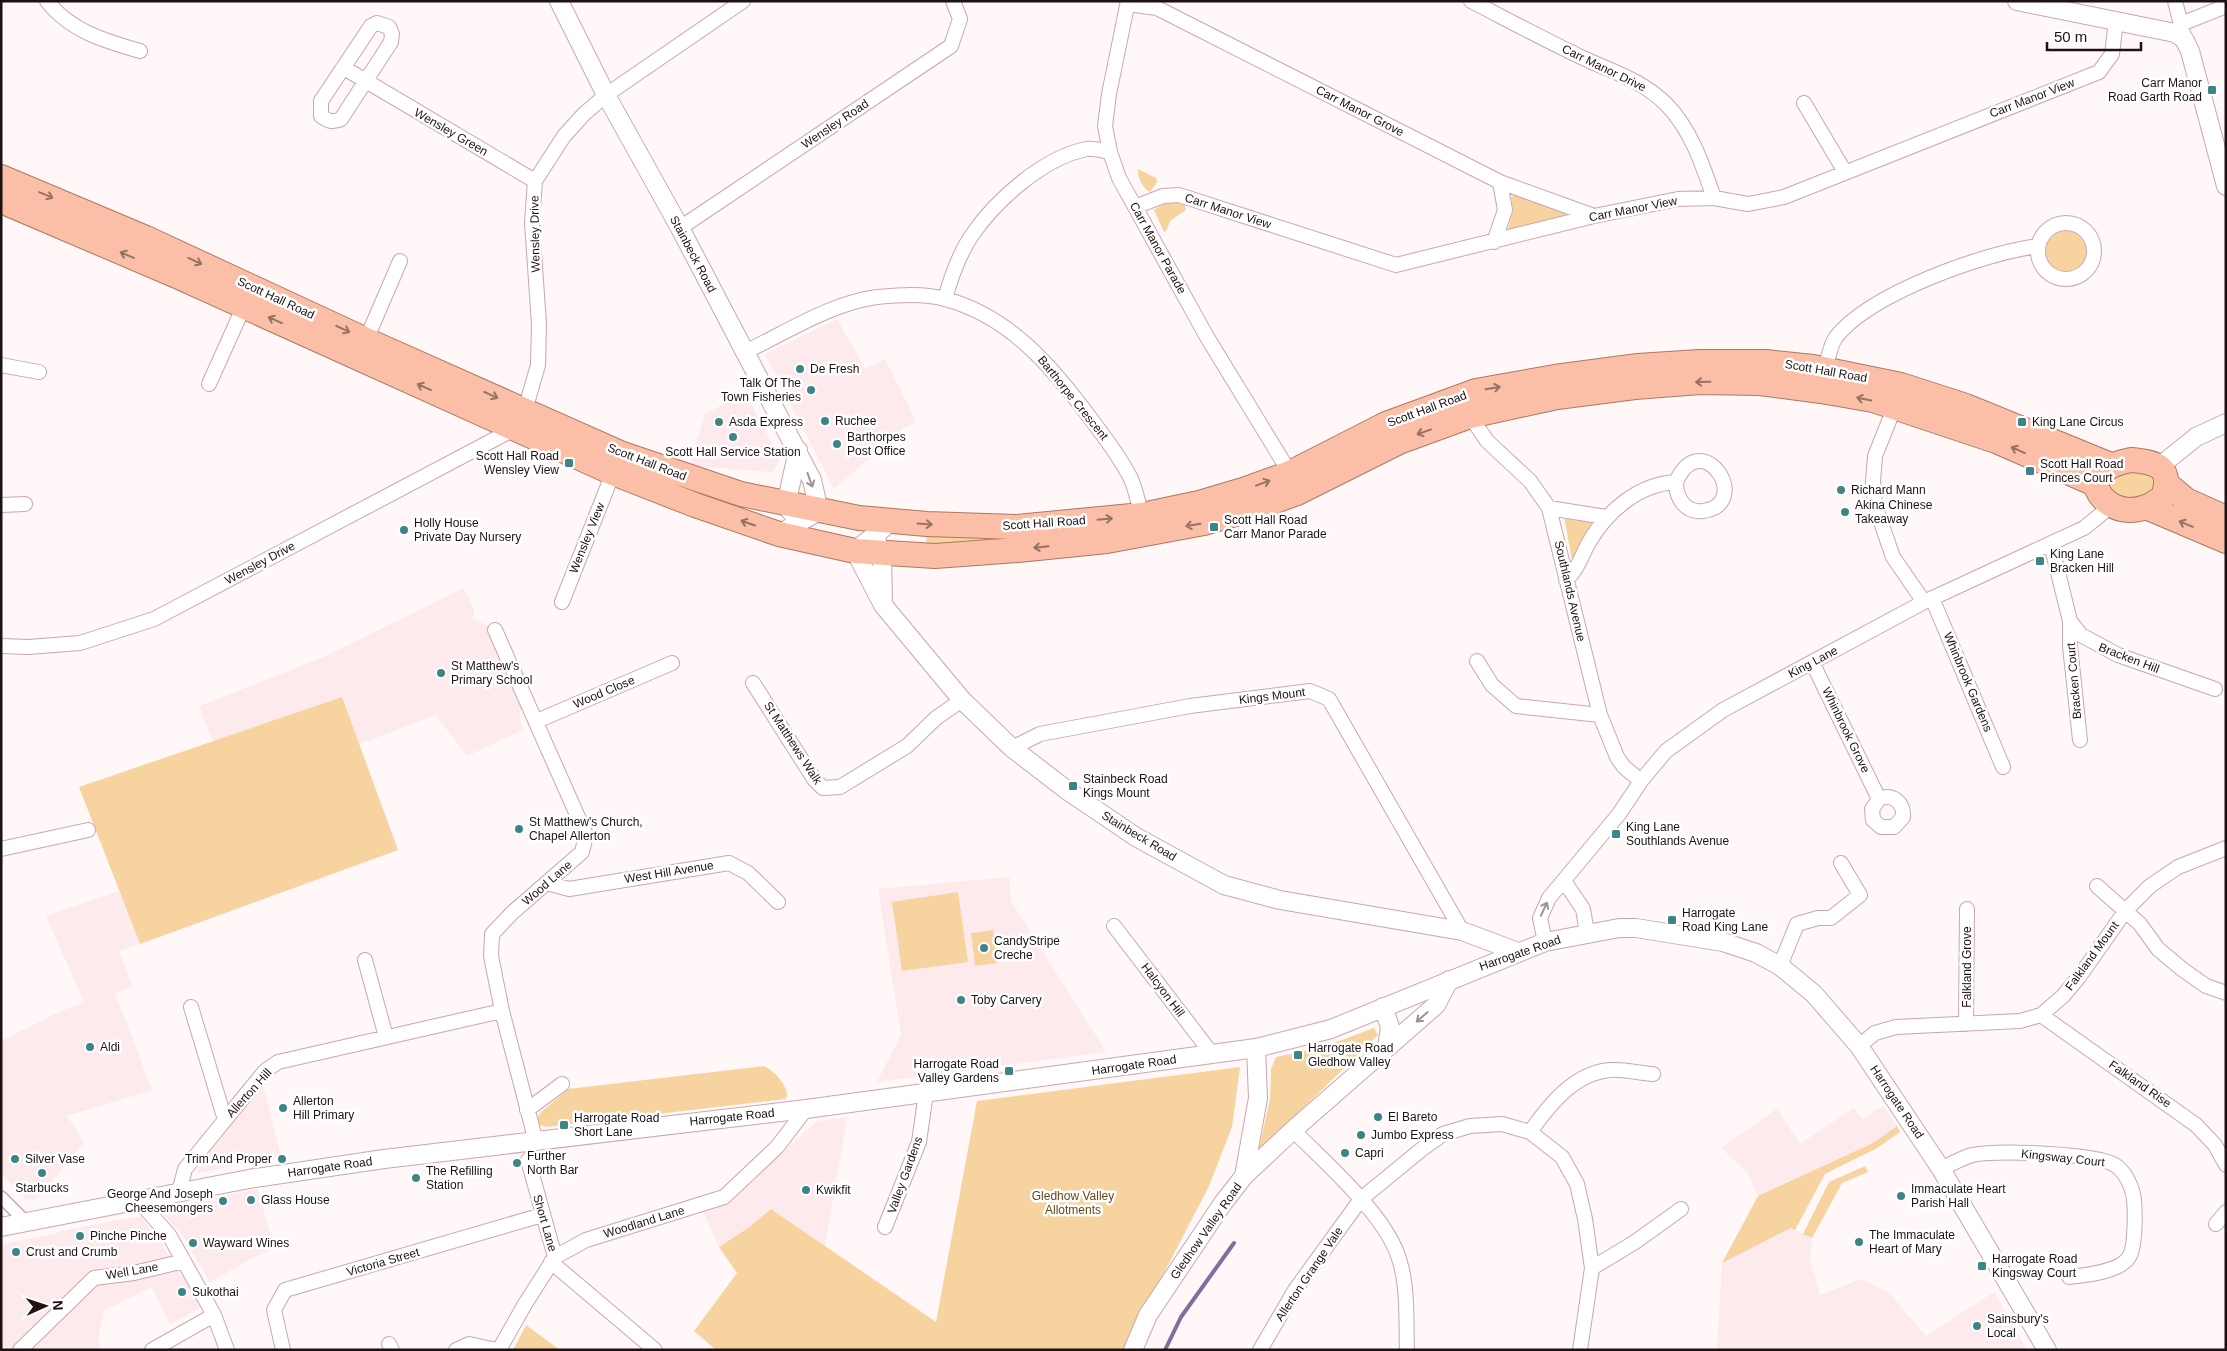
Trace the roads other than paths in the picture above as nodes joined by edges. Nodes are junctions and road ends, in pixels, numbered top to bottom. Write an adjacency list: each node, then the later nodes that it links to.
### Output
1 (47, 1): 12 (street)
2 (559, 1): 15 (street, Stainbeck Road)
3 (743, 1): 15 (street, Wensley Drive)
4 (953, 1): 27 (street, Wensley Road)
5 (1471, 1): 23 (street, Carr Manor Drive)
6 (2017, 1): 10 (street)
7 (2175, 1): 11 (street)
8 (1128, 3): 17 (street, Carr Manor Parade); 21 (street, Carr Manor Grove)
9 (2226, 6): 11 (street)
10 (2116, 21): 11 (street); 18 (street, Carr Manor View)
11 (2183, 32): 22 (street)
12 (140, 51)
13 (344, 68): 14 (street, Wensley Green); 14 (street); 14 (street)
14 (366, 82): 20 (street, Wensley Green)
15 (606, 95): 20 (street, Wensley Drive); 27 (street, Stainbeck Road)
16 (1804, 102): 18 (street)
17 (1110, 152): 25 (street, Carr Manor Parade); 31 (street)
18 (1844, 172): 23 (street, Carr Manor View)
19 (1, 177): 33 (highway, Scott Hall Road, one-way to 33)
20 (535, 181): 41 (street, Wensley Drive)
21 (1500, 182): 26 (street, Carr Manor Grove); 28 (street)
22 (2226, 186)
23 (1714, 198): 26 (street, Carr Manor View)
24 (1, 201): 32 (highway, Scott Hall Road, one-way to 24)
25 (1135, 207): 28 (street, Carr Manor View); 46 (street, Carr Manor Parade)
26 (1594, 216): 28 (street, Carr Manor View)
27 (680, 228): 34 (street, Stainbeck Road)
28 (1494, 242)
29 (2038, 246): 29 (street); 36 (street)
30 (400, 261): 33 (street)
31 (945, 299): 34 (street, Barthorpe Crescent); 56 (street, Barthorpe Crescent)
32 (244, 306): 38 (street); 41 (highway, Scott Hall Road, one-way to 32)
33 (366, 340): 41 (highway, Scott Hall Road, one-way to 41)
34 (745, 352): 43 (street, Stainbeck Road)
35 (1, 365): 37 (street)
36 (1825, 369): 39 (highway, Scott Hall Road); 46 (highway, Scott Hall Road, one-way to 36)
37 (39, 372)
38 (209, 384)
39 (1898, 396): 40 (highway, Scott Hall Road, one-way to 40); 44 (highway, Scott Hall Road); 49 (highway, Scott Hall Road, one-way to 39); 65 (street, Whinbrook Gardens)
40 (1470, 416): 54 (street, Southlands Avenue); 60 (highway, Scott Hall Road, one-way to 60)
41 (512, 423): 45 (highway, Scott Hall Road); 59 (highway, Scott Hall Road); 70 (street, Wensley Drive)
42 (2226, 423): 47 (street)
43 (798, 450): 55 (street, Stainbeck Road, one-way to 55); 59 (street)
44 (2111, 464): 47 (highway); 49 (highway)
45 (613, 473): 59 (highway, Scott Hall Road, one-way to 45); 66 (street, Wensley View)
46 (1290, 473): 56 (highway, Scott Hall Road, one-way to 46)
47 (2164, 475): 53 (highway); 58 (highway)
48 (1676, 482): 57 (street)
49 (2095, 484): 52 (highway)
50 (25, 504): 51 (street)
51 (1, 505)
52 (2111, 506): 53 (highway); 62 (street, King Lane)
53 (2146, 507): 61 (highway, one-way to 53)
54 (1549, 508): 57 (street); 64 (street, Southlands Avenue)
55 (819, 511): 59 (highway, Scott Hall Road); 60 (highway, Scott Hall Road)
56 (1142, 515): 60 (highway, Scott Hall Road, one-way to 56)
57 (1606, 517): 64 (street)
58 (2226, 518)
59 (788, 520): 63 (highway, Scott Hall Road)
60 (883, 537): 63 (highway, Scott Hall Road); 67 (street)
61 (2226, 541)
62 (2051, 544): 65 (street, King Lane); 68 (street, Bracken Hill)
63 (855, 551): 67 (street, Stainbeck Road)
64 (1566, 580): 77 (street, Southlands Avenue)
65 (1928, 600): 72 (street, King Lane); 81 (street, Whinbrook Gardens)
66 (562, 602)
67 (883, 605): 76 (street, Stainbeck Road)
68 (2070, 621): 75 (street, Bracken Hill); 79 (street, Bracken Court)
69 (495, 630): 78 (street, Wood Lane)
70 (1, 646)
71 (1477, 661): 77 (street)
72 (1812, 662): 82 (street, King Lane); 83 (street, Whinbrook Grove)
73 (672, 663): 78 (street, Wood Close)
74 (754, 682): 76 (street, St Matthews Walk)
75 (2215, 689)
76 (962, 700): 80 (street, Stainbeck Road)
77 (1600, 715): 82 (street, Southlands Avenue)
78 (537, 722): 89 (street, Wood Lane)
79 (2080, 740)
80 (1012, 748): 95 (street, Stainbeck Road); 95 (street, Kings Mount)
81 (2003, 767)
82 (1641, 781): 88 (street, King Lane)
83 (1879, 799)
84 (88, 830): 86 (street)
85 (2226, 848): 93 (street, Falkland Mount)
86 (1, 849)
87 (1841, 863): 100 (street)
88 (1564, 881): 96 (street); 97 (street, King Lane, one-way to 88)
89 (547, 883): 91 (street, West Hill Avenue); 105 (street, Wood Lane)
90 (2097, 886): 93 (street)
91 (778, 902)
92 (1967, 909): 107 (street, Falkland Grove)
93 (2126, 910): 102 (street); 106 (street, Falkland Mount)
94 (1114, 926): 112 (street, Halcyon Hill)
95 (1462, 930): 98 (street, Stainbeck Road)
96 (1587, 932): 97 (street, Harrogate Road); 100 (street, Harrogate Road)
97 (1545, 942): 98 (street, Harrogate Road)
98 (1518, 952): 101 (street, Harrogate Road)
99 (365, 960): 108 (street)
100 (1780, 966): 109 (street, Harrogate Road)
101 (1449, 980): 104 (street, Harrogate Road); 110 (street, Gledhow Valley Road, one-way to 110)
102 (2226, 993)
103 (191, 1007): 118 (street)
104 (1383, 1007): 110 (street); 111 (street, Harrogate Road)
105 (502, 1011): 108 (street, Allerton Hill); 117 (street, Wood Lane)
106 (2041, 1015): 107 (street, Falkland Mount); 123 (street, Falkland Rise)
107 (1966, 1024): 109 (street, Falkland Mount)
108 (386, 1037): 118 (street, Allerton Hill)
109 (1859, 1046): 124 (street, Harrogate Road)
110 (1387, 1047): 119 (street, Gledhow Valley Road)
111 (1256, 1048): 112 (street, Harrogate Road); 125 (street)
112 (1212, 1054): 115 (street, Harrogate Road)
113 (1653, 1074): 120 (street)
114 (562, 1084): 117 (street)
115 (926, 1093): 116 (street, Harrogate Road); 136 (street, Valley Gardens)
116 (806, 1109): 121 (street, Harrogate Road); 137 (street, Woodland Lane)
117 (527, 1110): 121 (street, Wood Lane)
118 (225, 1120): 126 (street, Allerton Hill)
119 (1293, 1130): 125 (street, Gledhow Valley Road); 128 (street)
120 (1530, 1132): 128 (street, Allerton Grange Vale); 139 (street)
121 (536, 1142): 126 (street, Harrogate Road)
122 (528, 1160): 132 (street, Short Lane)
123 (2226, 1165)
124 (1941, 1169): 140 (street, Kingsway Court); 153 (street, Harrogate Road)
125 (1244, 1176): 149 (street, Gledhow Valley Road)
126 (180, 1192): 129 (street, Harrogate Road)
127 (1, 1197): 133 (street)
128 (1361, 1199): 150 (street, Allerton Grange Vale); 151 (street)
129 (139, 1201): 133 (street, Harrogate Road); 138 (street)
130 (1681, 1208): 139 (street)
131 (2226, 1212): 134 (street)
132 (542, 1215): 137 (street, Short Lane); 145 (street, Victoria Street)
133 (25, 1221): 135 (street, Harrogate Road)
134 (2216, 1224)
135 (1, 1227)
136 (886, 1227)
137 (553, 1260): 147 (street, Woodland Lane); 148 (street)
138 (184, 1261): 141 (street); 143 (street, Well Lane)
139 (1592, 1268): 152 (street)
140 (2069, 1277)
141 (214, 1315): 142 (street); 144 (street)
142 (156, 1349)
143 (20, 1350)
144 (227, 1350)
145 (283, 1350)
146 (456, 1350): 147 (street)
147 (498, 1350)
148 (655, 1350)
149 (1133, 1350)
150 (1260, 1350)
151 (1407, 1350)
152 (1580, 1350)
153 (2047, 1350)

